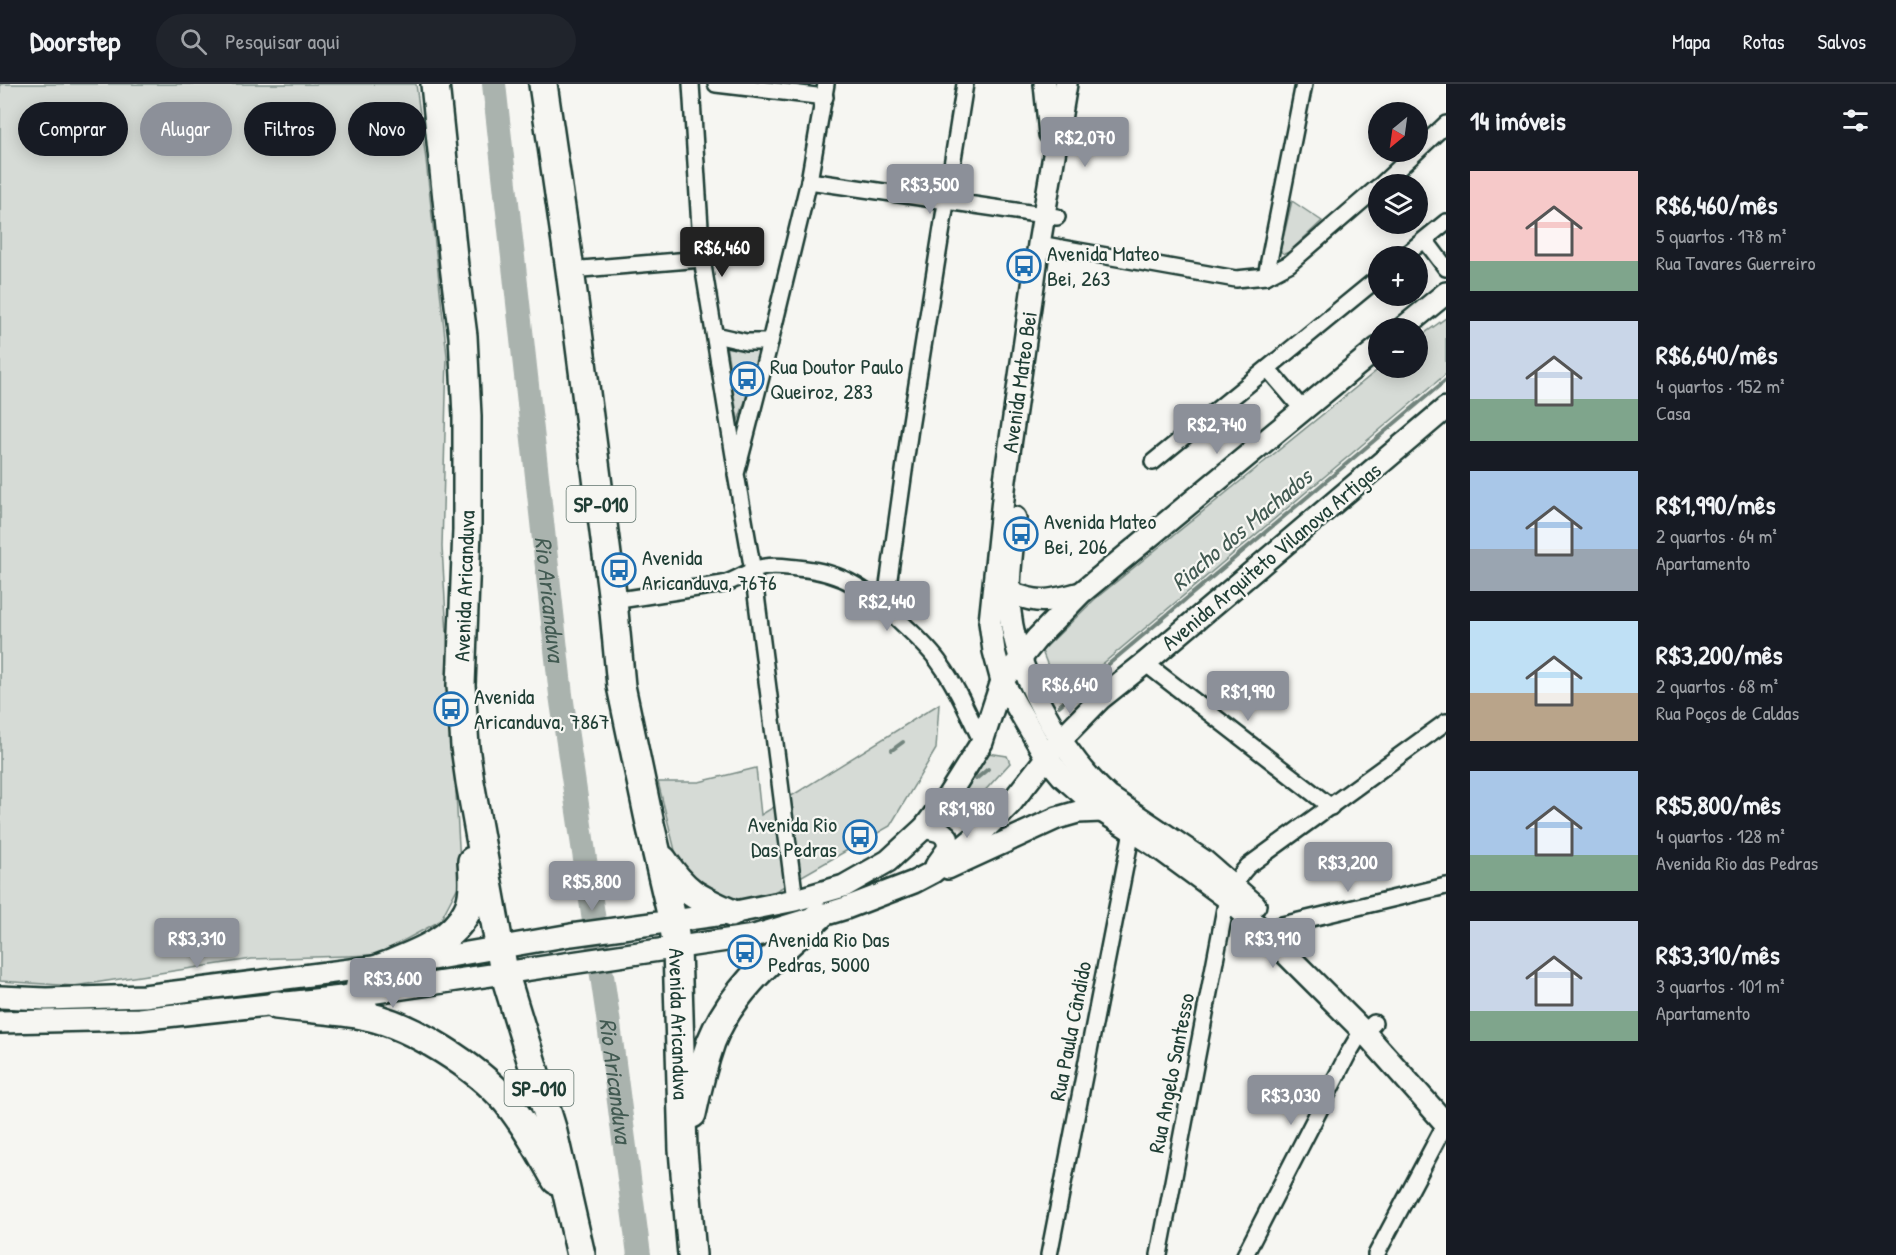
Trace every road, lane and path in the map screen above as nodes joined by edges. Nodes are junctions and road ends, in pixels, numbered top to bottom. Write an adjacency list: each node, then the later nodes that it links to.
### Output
1 (435, 84): 49 (highway, Avenida Aricanduva / SP-010)
2 (543, 84): 24 (highway, Avenida Aricanduva / SP-010)
3 (691, 84): 22 (street)
4 (717, 84): 10 (street)
5 (965, 84): 16 (street)
6 (1045, 84): 12 (main road)
7 (1066, 84): 12 (main road, Avenida Mateo Bei)
8 (1079, 84): 17 (main road, Avenida Mateo Bei)
9 (1304, 84): 25 (street)
10 (826, 91): 14 (street)
11 (1446, 124): 13 (street)
12 (1053, 161): 17 (main road, Avenida Mateo Bei)
13 (1393, 174)
14 (809, 181): 16 (street); 30 (street)
15 (1368, 196): 25 (street)
16 (947, 201): 17 (street); 41 (street)
17 (1051, 216): 20 (main road, Avenida Mateo Bei)
18 (1446, 222): 19 (street)
19 (1425, 240): 21 (street); 23 (street)
20 (1046, 245): 25 (street); 38 (main road, Avenida Mateo Bei); 44 (main road, Avenida Mateo Bei)
21 (1417, 246)
22 (702, 259): 24 (street); 29 (street)
23 (1446, 268)
24 (570, 270): 40 (highway, Avenida Aricanduva / SP-010)
25 (1266, 276)
26 (1368, 286): 32 (street)
27 (1446, 293): 28 (main road)
28 (1415, 318)
29 (715, 335): 30 (street); 36 (street)
30 (770, 342): 36 (street)
31 (1368, 356): 34 (main road)
32 (1268, 369): 34 (street); 35 (street)
33 (1446, 408): 43 (main road, Avenida Arquiteto Vilanova Artigas)
34 (1304, 410): 39 (main road)
35 (1153, 462)
36 (736, 474): 37 (street)
37 (753, 571): 40 (street); 41 (street); 58 (street)
38 (1009, 592): 39 (main road); 42 (main road, Avenida Mateo Bei)
39 (1081, 593): 42 (main road)
40 (614, 601): 54 (highway, Avenida Aricanduva / SP-010)
41 (885, 607): 47 (street)
42 (1020, 657): 44 (main road); 46 (main road)
43 (1145, 663): 46 (main road, Avenida Arquiteto Vilanova Artigas); 50 (street)
44 (1002, 681): 47 (main road); 48 (main road)
45 (1446, 722): 50 (street)
46 (1061, 739): 48 (main road, Avenida Arquiteto Vilanova Artigas); 52 (main road)
47 (982, 742): 53 (main road)
48 (1046, 757): 51 (main road); 55 (main road)
49 (470, 782): 64 (highway, Avenida Aricanduva / SP-010); 65 (highway)
50 (1330, 807): 57 (street)
51 (1102, 811): 52 (main road); 55 (main road)
52 (1135, 824): 57 (main road); 77 (street, Rua Paula Cândido)
53 (925, 827): 55 (main road); 58 (main road)
54 (656, 848): 59 (highway); 61 (highway, Avenida Aricanduva / SP-010)
55 (932, 873): 60 (main road)
56 (1446, 886): 62 (street)
57 (1230, 892): 62 (main road); 78 (street, Rua Angelo Santesso)
58 (795, 900): 59 (main road)
59 (731, 913): 61 (main road)
60 (819, 916): 63 (main road); 73 (highway)
61 (673, 922): 63 (highway, Avenida Aricanduva / SP-010); 64 (main road)
62 (1272, 930): 70 (main road)
63 (677, 948): 64 (main road); 73 (highway, Avenida Aricanduva / SP-010)
64 (502, 960): 65 (main road); 68 (main road); 74 (highway, Avenida Aricanduva / SP-010)
65 (394, 963): 66 (main road); 68 (highway)
66 (0, 997)
67 (276, 1005): 68 (highway); 69 (main road)
68 (363, 1005): 74 (highway)
69 (0, 1022)
70 (1369, 1028): 71 (main road); 72 (main road); 79 (street)
71 (1446, 1105)
72 (1446, 1124): 80 (street)
73 (683, 1150): 76 (highway, Avenida Aricanduva / SP-010)
74 (571, 1205): 75 (highway, Avenida Aricanduva / SP-010)
75 (581, 1255)
76 (692, 1255)
77 (1049, 1255)
78 (1159, 1255)
79 (1245, 1255)
80 (1376, 1255)

